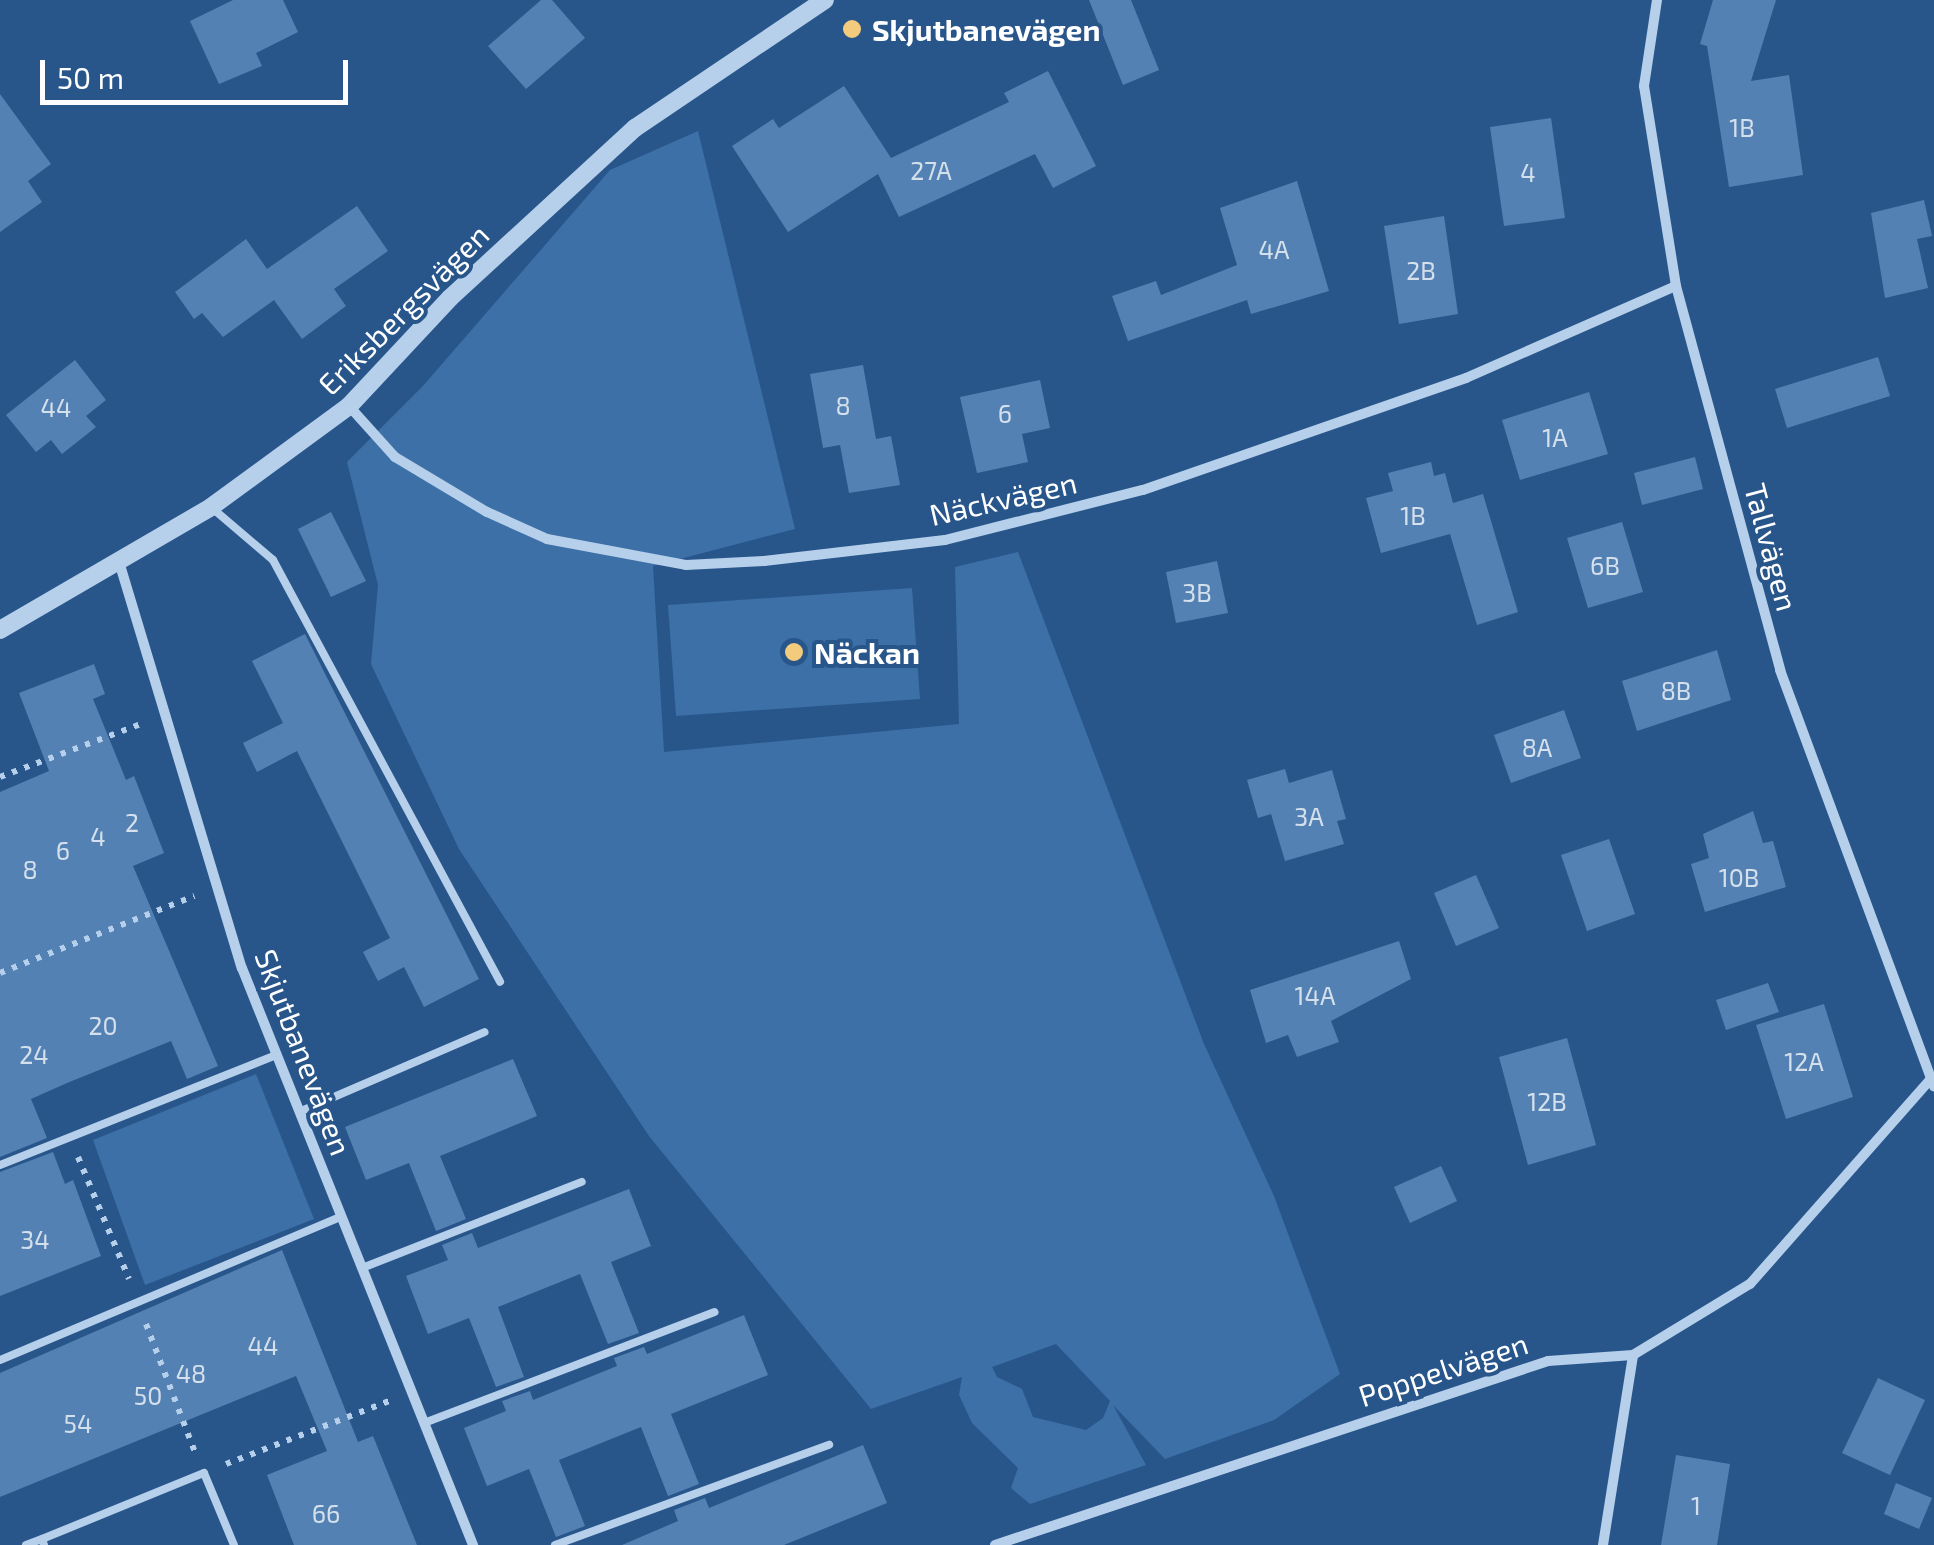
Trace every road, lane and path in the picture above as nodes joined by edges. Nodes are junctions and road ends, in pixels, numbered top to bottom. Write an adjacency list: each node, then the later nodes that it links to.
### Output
1 (824, 0): 4 (street, Eriksbergsvägen)
2 (1657, 0): 3 (street, Tallvägen)
3 (1676, 286): 4 (street, Näckvägen); 15 (street, Tallvägen)
4 (348, 406): 5 (street, Eriksbergsvägen)
5 (211, 507): 6 (street, Eriksbergsvägen); 12 (lane)
6 (120, 565): 7 (street, Eriksbergsvägen); 8 (street, Skjutbanevägen)
7 (0, 630)
8 (166, 715): 9 (path); 10 (street, Skjutbanevägen)
9 (0, 777)
10 (217, 886): 11 (path); 14 (street, Skjutbanevägen)
11 (0, 973)
12 (500, 982)
13 (484, 1032): 16 (lane)
14 (276, 1054): 16 (street, Skjutbanevägen); 17 (lane)
15 (1932, 1082): 24 (street, Poppelvägen)
16 (299, 1112): 20 (street, Skjutbanevägen)
17 (70, 1140): 18 (lane); 22 (path)
18 (0, 1165)
19 (582, 1182): 21 (lane)
20 (342, 1216): 21 (street, Skjutbanevägen); 22 (lane)
21 (362, 1268): 26 (street, Skjutbanevägen)
22 (139, 1304): 25 (lane); 29 (path)
23 (714, 1312): 27 (lane)
24 (1633, 1355): 35 (street, Poppelvägen); 36 (street)
25 (0, 1360)
26 (412, 1392): 27 (street, Skjutbanevägen); 29 (path)
27 (424, 1423): 33 (street, Skjutbanevägen)
28 (829, 1445): 34 (lane)
29 (204, 1474): 30 (lane); 32 (lane)
30 (43, 1542): 31 (lane)
31 (26, 1545)
32 (234, 1545)
33 (473, 1545)
34 (555, 1545)
35 (995, 1545)
36 (1603, 1545)

